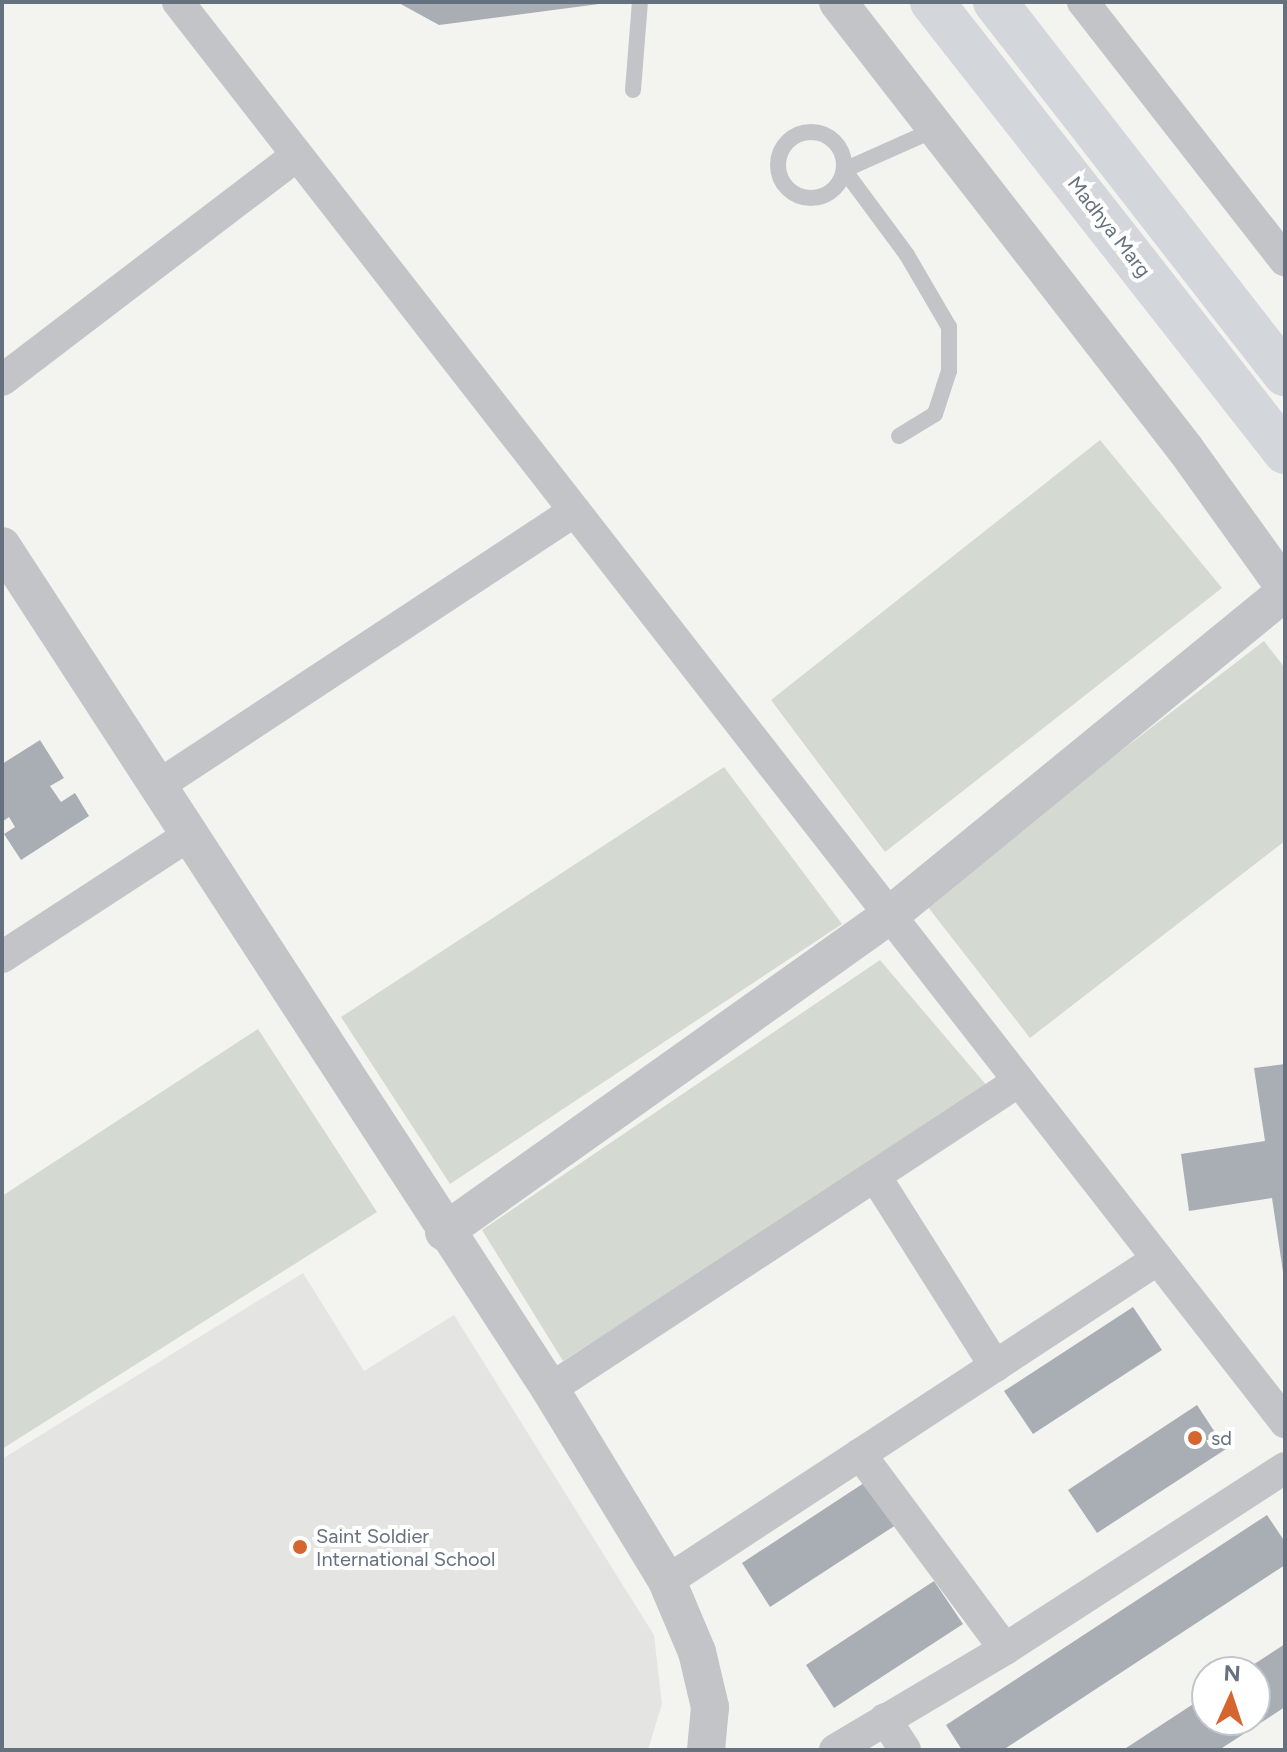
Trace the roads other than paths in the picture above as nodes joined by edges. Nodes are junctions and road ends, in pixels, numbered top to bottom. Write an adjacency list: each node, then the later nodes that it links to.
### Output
1 (178, 2): 9 (street)
2 (640, 2): 7 (lane)
3 (838, 2): 8 (street)
4 (932, 2): 15 (main road, Madhya Marg)
5 (995, 2): 12 (main road)
6 (1083, 2): 11 (street)
7 (633, 90)
8 (936, 129): 10 (lane); 18 (street)
9 (297, 155): 13 (street); 16 (street)
10 (844, 170): 10 (lane); 14 (lane)
11 (1285, 261)
12 (1285, 375)
13 (2, 380)
14 (899, 436)
15 (1285, 452)
16 (575, 511): 19 (street); 21 (street)
17 (2, 546): 19 (street)
18 (1285, 590): 21 (street)
19 (159, 785): 20 (street)
20 (191, 834): 22 (street); 25 (street)
21 (890, 915): 23 (street); 25 (street)
22 (2, 957)
23 (1019, 1081): 24 (street); 26 (street)
24 (875, 1176): 27 (street); 28 (street)
25 (444, 1232): 28 (street)
26 (1158, 1259): 27 (street); 29 (street)
27 (995, 1366): 30 (street)
28 (550, 1389): 32 (street)
29 (1285, 1422)
30 (860, 1454): 32 (street); 33 (street)
31 (1285, 1468): 33 (street)
32 (667, 1581): 35 (street)
33 (1005, 1649): 34 (street)
34 (885, 1719): 36 (street); 37 (street)
35 (706, 1750)
36 (835, 1750)
37 (905, 1750)

